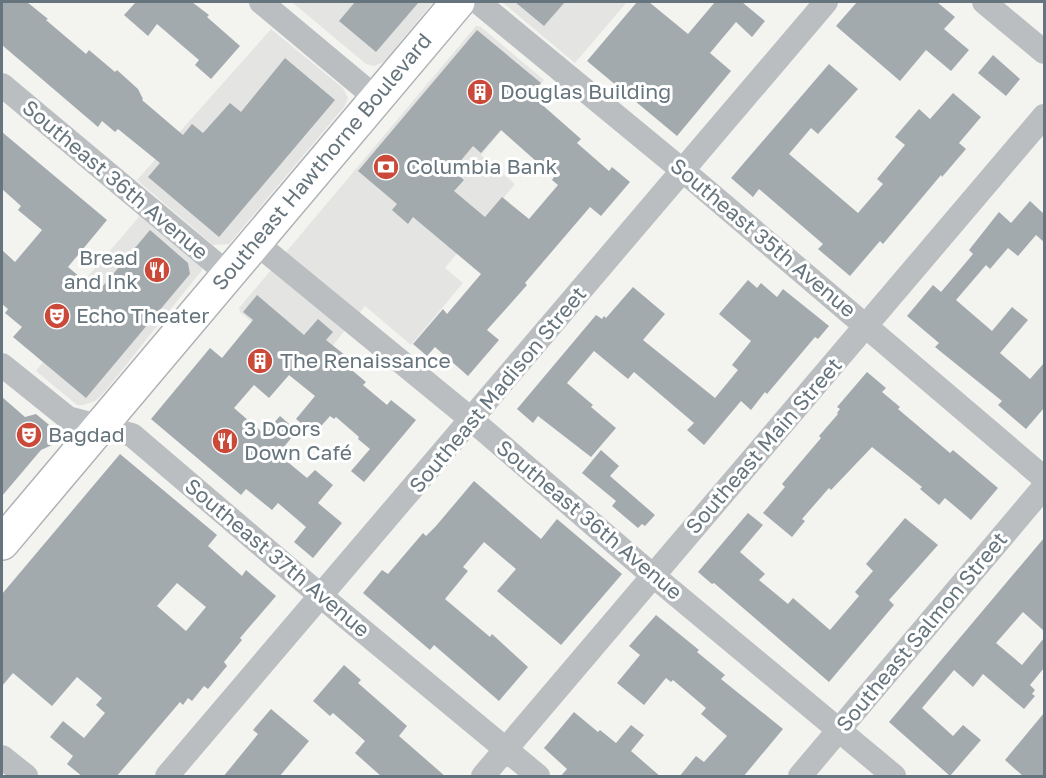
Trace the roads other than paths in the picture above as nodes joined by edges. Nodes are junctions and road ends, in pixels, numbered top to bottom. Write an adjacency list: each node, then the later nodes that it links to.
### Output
1 (261, 2): 8 (street)
2 (458, 2): 8 (main road, Southeast Hawthorne Boulevard)
3 (478, 2): 10 (street, Southeast 35th Avenue)
4 (826, 2): 10 (street, Southeast Madison Street)
5 (984, 2): 6 (street)
6 (1044, 52)
7 (2, 85): 12 (street, Southeast 36th Avenue)
8 (376, 98): 11 (main road, Southeast Hawthorne Boulevard)
9 (1044, 116): 13 (street, Southeast Main Street)
10 (683, 171): 13 (street, Southeast 35th Avenue); 15 (street, Southeast Madison Street)
11 (255, 242): 12 (main road, Southeast Hawthorne Boulevard); 15 (street, Southeast 36th Avenue)
12 (228, 274): 16 (main road, Southeast Hawthorne Boulevard)
13 (867, 326): 17 (street, Southeast 35th Avenue); 20 (street, Southeast Main Street)
14 (2, 365): 16 (street, Southeast 37th Avenue)
15 (472, 420): 20 (street, Southeast 36th Avenue); 21 (street, Southeast Madison Street)
16 (99, 427): 19 (main road, Southeast Hawthorne Boulevard); 21 (street, Southeast 37th Avenue)
17 (1044, 478)
18 (1044, 487): 22 (street, Southeast Salmon Street)
19 (2, 543)
20 (654, 575): 22 (street, Southeast 36th Avenue); 23 (street, Southeast Main Street)
21 (322, 597): 23 (street, Southeast 37th Avenue); 26 (street, Southeast Madison Street)
22 (840, 730): 29 (street, Southeast Salmon Street); 30 (street, Southeast 36th Avenue)
23 (506, 750): 27 (street, Southeast Main Street); 28 (street, Southeast 37th Avenue)
24 (2, 757): 25 (street)
25 (26, 777)
26 (168, 777)
27 (483, 777)
28 (538, 777)
29 (800, 777)
30 (894, 777)

